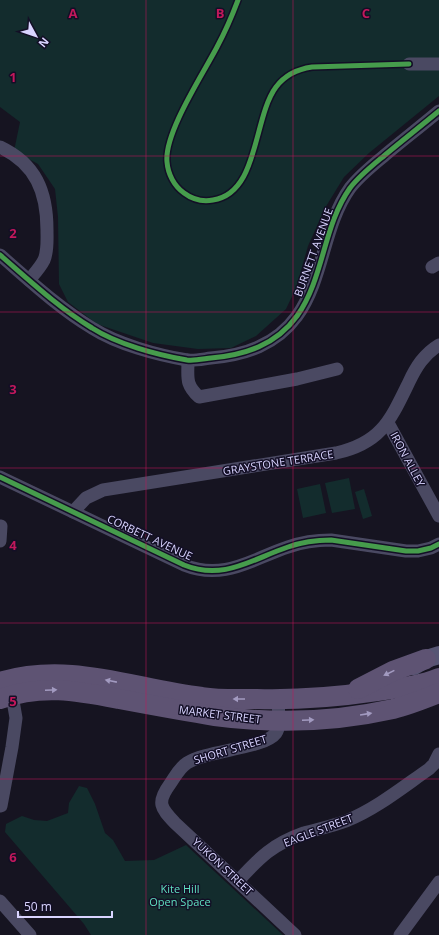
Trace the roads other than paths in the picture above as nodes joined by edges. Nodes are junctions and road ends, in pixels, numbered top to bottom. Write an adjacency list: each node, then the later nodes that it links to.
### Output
1 (409, 64): 2 (street)
2 (439, 64)
3 (439, 111): 8 (street, BURNETT AVENUE)
4 (0, 147): 6 (street)
5 (0, 255): 6 (street, BURNETT AVENUE)
6 (29, 280): 8 (street, BURNETT AVENUE)
7 (439, 345): 10 (street, GRAYSTONE TERRACE)
8 (188, 360): 9 (street)
9 (337, 369)
10 (388, 423): 12 (street, GRAYSTONE TERRACE); 13 (street, IRON ALLEY)
11 (0, 477): 12 (street, CORBETT AVENUE)
12 (73, 512): 16 (street, CORBETT AVENUE)
13 (439, 516)
14 (1, 526): 15 (street)
15 (0, 541)
16 (439, 544)
17 (432, 657): 21 (main road); 22 (main road, one-way to 22)
18 (439, 678): 21 (main road, MARKET STREET)
19 (4, 692): 23 (main road, MARKET STREET, one-way to 19); 24 (main road, MARKET STREET, one-way to 24); 27 (street)
20 (439, 693): 21 (main road, MARKET STREET)
21 (410, 695): 22 (main road, MARKET STREET); 24 (main road, MARKET STREET, one-way to 21)
22 (336, 697): 23 (main road, MARKET STREET)
23 (278, 700): 24 (street, SHORT STREET)
24 (278, 720): 26 (street, SHORT STREET)
25 (439, 754): 28 (street, EAGLE STREET)
26 (164, 792): 28 (street, YUKON STREET)
27 (1, 806)
28 (238, 881): 32 (street, YUKON STREET)
29 (438, 885): 33 (street)
30 (0, 901): 31 (street)
31 (30, 935)
32 (295, 935)
33 (400, 935)

